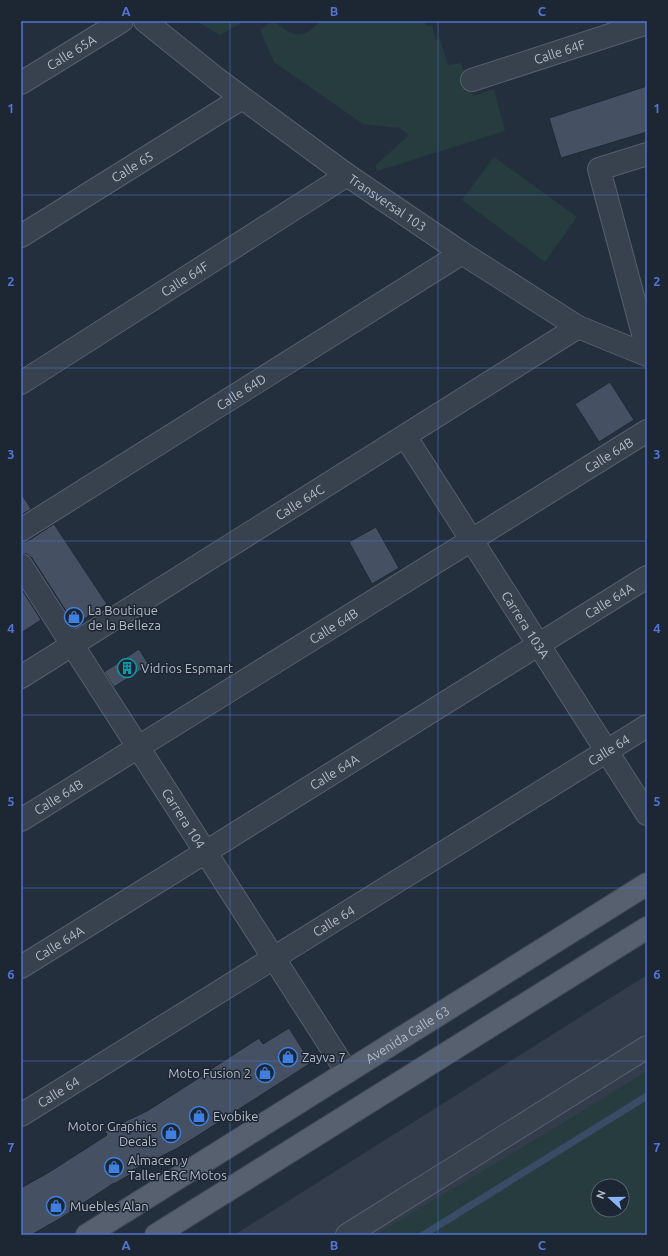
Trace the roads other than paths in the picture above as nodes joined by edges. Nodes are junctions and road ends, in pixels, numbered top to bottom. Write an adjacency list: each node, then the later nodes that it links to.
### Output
1 (122, 21): 5 (street, Calle 65A)
2 (145, 21): 6 (street, Transversal 103)
3 (647, 23): 4 (street, Calle 64F)
4 (472, 80)
5 (21, 83)
6 (242, 98): 8 (street, Transversal 103); 9 (street, Calle 65)
7 (647, 154): 12 (street)
8 (347, 175): 10 (street, Transversal 103); 14 (street, Calle 64F)
9 (21, 236)
10 (462, 253): 11 (street, Transversal 103); 17 (street, Calle 64D)
11 (578, 328): 13 (street, Transversal 103); 16 (street, Calle 64C)
12 (647, 349)
13 (647, 355)
14 (21, 383)
15 (647, 431): 18 (street, Calle 64B)
16 (405, 436): 18 (street, Carrera 103A); 22 (street, Calle 64C)
17 (21, 530)
18 (472, 540): 21 (street, Carrera 103A); 25 (street, Calle 64B)
19 (21, 565): 22 (street, Carrera 104)
20 (647, 577): 21 (street, Calle 64A)
21 (538, 644): 26 (street, Carrera 103A); 29 (street, Calle 64A)
22 (72, 645): 23 (street, Calle 64C); 25 (street, Carrera 104)
23 (21, 676)
24 (647, 726): 26 (street, Calle 64)
25 (138, 748): 28 (street, Calle 64B); 29 (street, Carrera 104)
26 (607, 751): 27 (street, Carrera 103A); 32 (street, Calle 64)
27 (647, 814)
28 (21, 820)
29 (206, 852): 32 (street, Carrera 104); 33 (street, Calle 64A)
30 (647, 884): 35 (main road, Avenida Calle 63)
31 (647, 928): 38 (main road)
32 (274, 958): 35 (street, Carrera 104); 36 (street, Calle 64)
33 (21, 967)
34 (647, 1047): 39 (street)
35 (347, 1072): 37 (main road, Avenida Calle 63)
36 (21, 1115)
37 (87, 1235)
38 (156, 1235)
39 (347, 1235)

